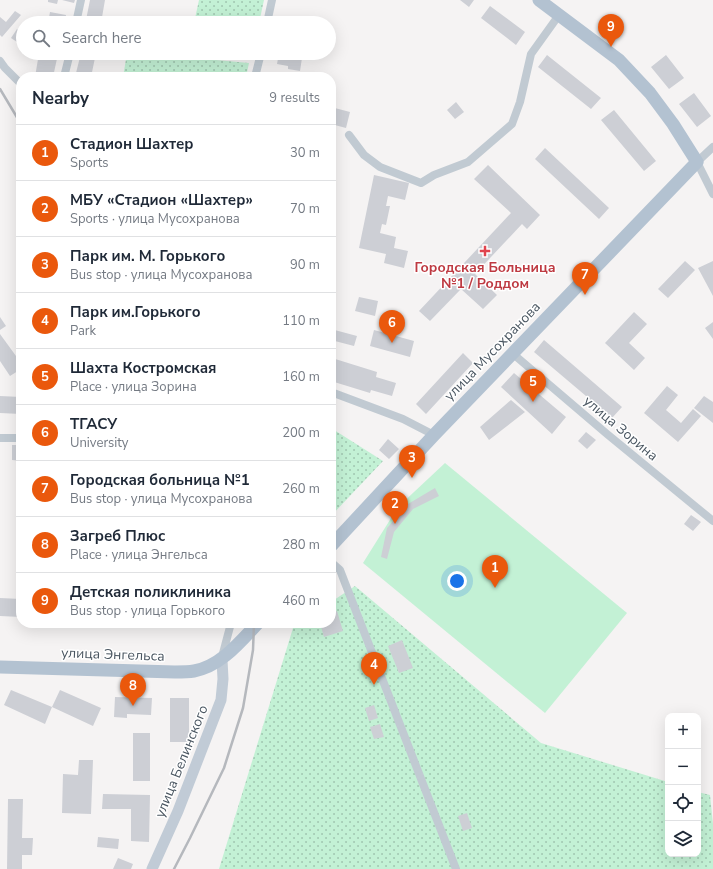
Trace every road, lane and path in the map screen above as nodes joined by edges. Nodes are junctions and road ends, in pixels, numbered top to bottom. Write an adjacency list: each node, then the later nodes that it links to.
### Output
1 (81, 0): 5 (street)
2 (272, 0): 6 (street)
3 (539, 0): 4 (main road)
4 (559, 15): 13 (street); 15 (main road)
5 (78, 16)
6 (269, 16)
7 (68, 60): 10 (street)
8 (259, 60): 11 (street)
9 (0, 61): 12 (street)
10 (65, 72)
11 (256, 72)
12 (16, 79)
13 (348, 135)
14 (713, 147): 15 (street, улица Мусохранова)
15 (697, 162): 16 (street); 17 (main road, улица Мусохранова)
16 (713, 194)
17 (512, 353): 19 (main road, улица Мусохранова); 22 (street, улица Зорина)
18 (336, 394): 19 (street)
19 (434, 436): 23 (main road, улица Мусохранова)
20 (0, 438): 21 (street)
21 (16, 438)
22 (713, 521)
23 (336, 541)
24 (336, 566): 30 (street)
25 (230, 628): 27 (street)
26 (253, 628): 27 (main road)
27 (222, 660): 28 (main road, улица Энгельса); 29 (street, улица Белинского)
28 (0, 667)
29 (152, 869)
30 (456, 869)

